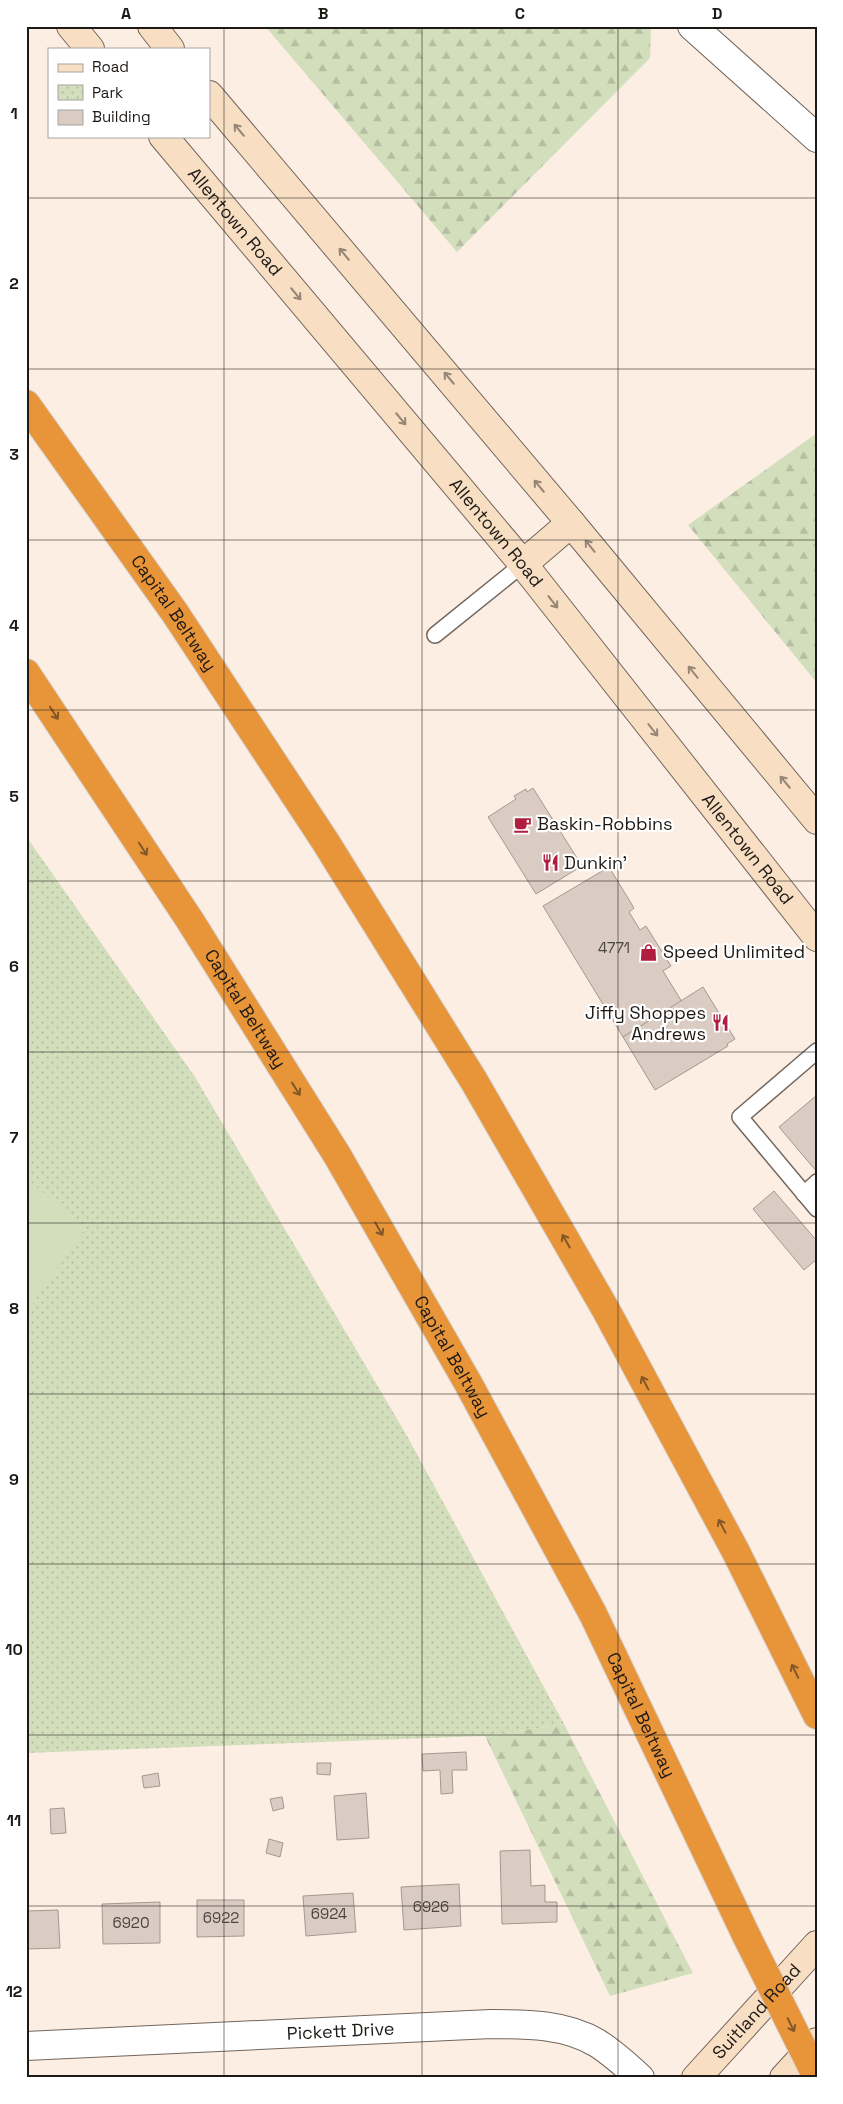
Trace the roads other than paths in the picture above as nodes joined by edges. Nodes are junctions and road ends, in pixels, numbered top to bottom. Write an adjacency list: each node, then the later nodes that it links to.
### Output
1 (71, 26): 4 (main road)
2 (152, 26): 5 (main road)
3 (692, 26): 8 (street)
4 (89, 48)
5 (169, 48)
6 (210, 95): 10 (main road, one-way to 6)
7 (166, 138): 11 (main road, Allentown Road, one-way to 11)
8 (817, 138)
9 (26, 404): 20 (highway, Capital Beltway, one-way to 9)
10 (571, 523): 11 (main road); 14 (main road, one-way to 10)
11 (523, 564): 12 (lane); 15 (main road, Allentown Road, one-way to 15)
12 (435, 635)
13 (26, 673): 24 (highway, Capital Beltway, one-way to 24, bridge)
14 (817, 820)
15 (817, 937)
16 (817, 1051): 18 (lane)
17 (817, 1182): 18 (lane)
18 (804, 1194): 19 (lane)
19 (817, 1209)
20 (817, 1715)
21 (817, 1945): 26 (main road, Suitland Road)
22 (817, 2042): 27 (main road)
23 (26, 2046): 25 (street, Pickett Drive)
24 (817, 2077)
25 (640, 2078)
26 (696, 2078)
27 (784, 2078)

